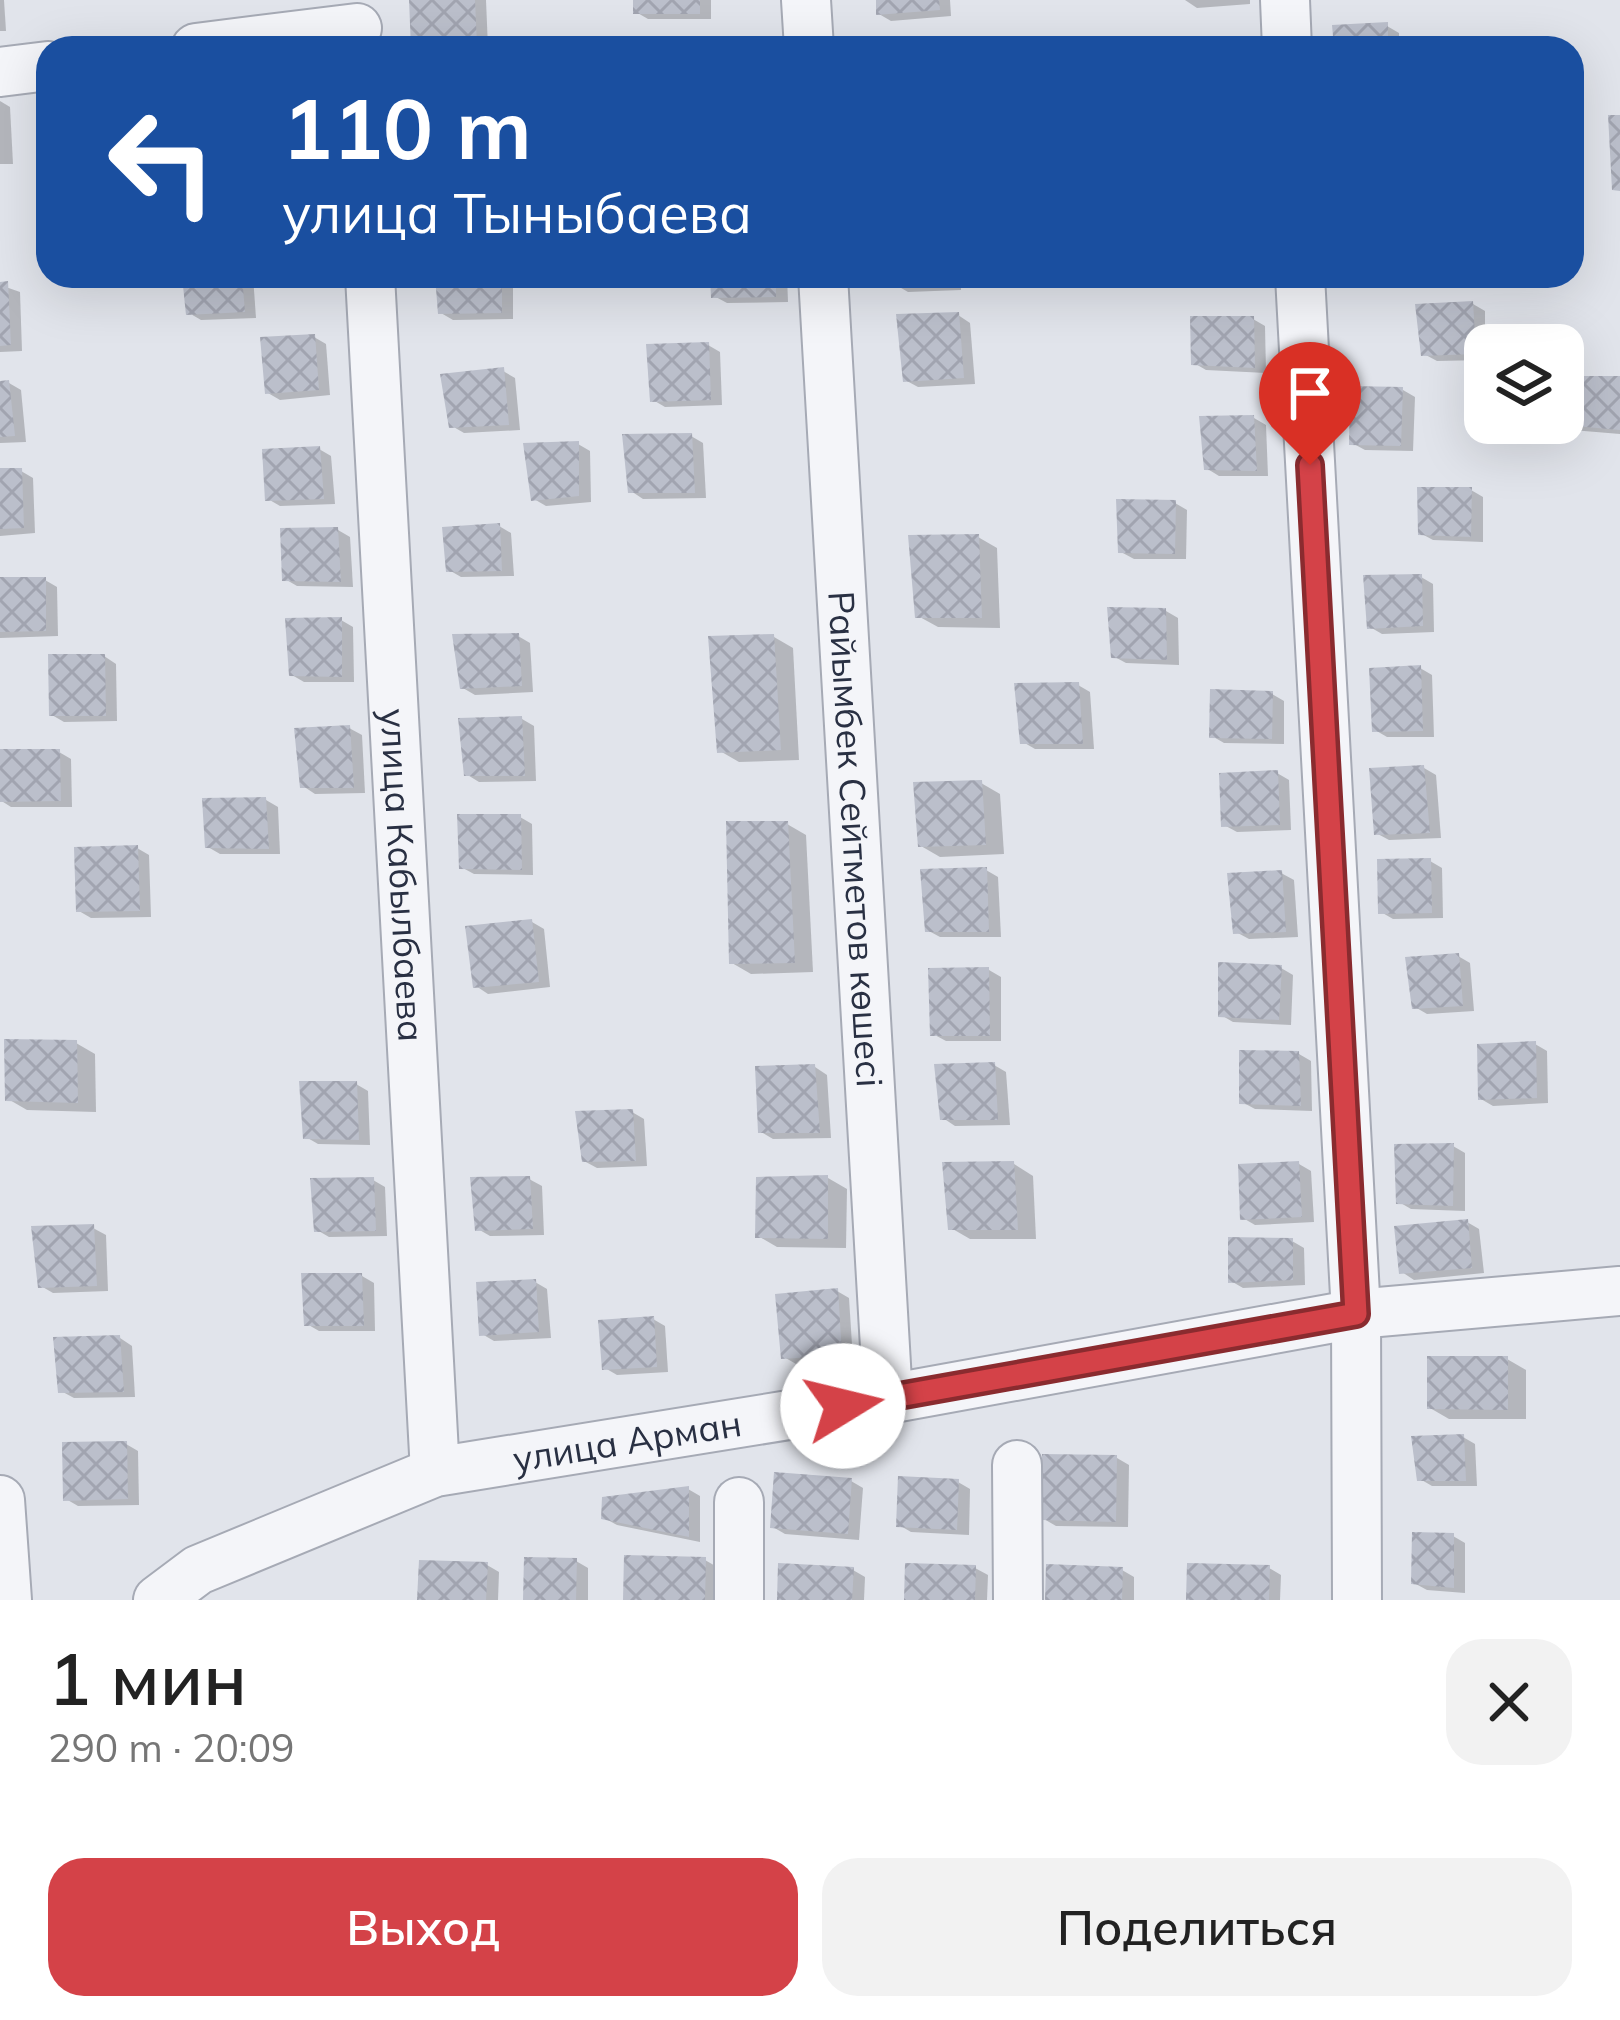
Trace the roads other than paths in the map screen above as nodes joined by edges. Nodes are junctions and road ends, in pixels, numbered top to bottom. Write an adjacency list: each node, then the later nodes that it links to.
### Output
1 (806, 0): 5 (street)
2 (1285, 0): 6 (street)
3 (357, 25): 4 (street)
4 (280, 36)
5 (808, 36)
6 (1286, 36)
7 (36, 68): 8 (street)
8 (0, 72)
9 (371, 288): 16 (street, улица Кабылбаева)
10 (824, 288): 14 (street, Райымбек Сейтметов көшесі)
11 (1301, 288): 13 (street)
12 (1620, 1291): 13 (street, улица Арман)
13 (1356, 1314): 14 (street, улица Арман); 23 (street)
14 (888, 1399): 16 (street, улица Арман)
15 (1017, 1465): 22 (street)
16 (435, 1472): 20 (street, улица Арман)
17 (0, 1500): 19 (street)
18 (739, 1502): 21 (street)
19 (7, 1600)
20 (158, 1600)
21 (740, 1600)
22 (1018, 1600)
23 (1357, 1600)

